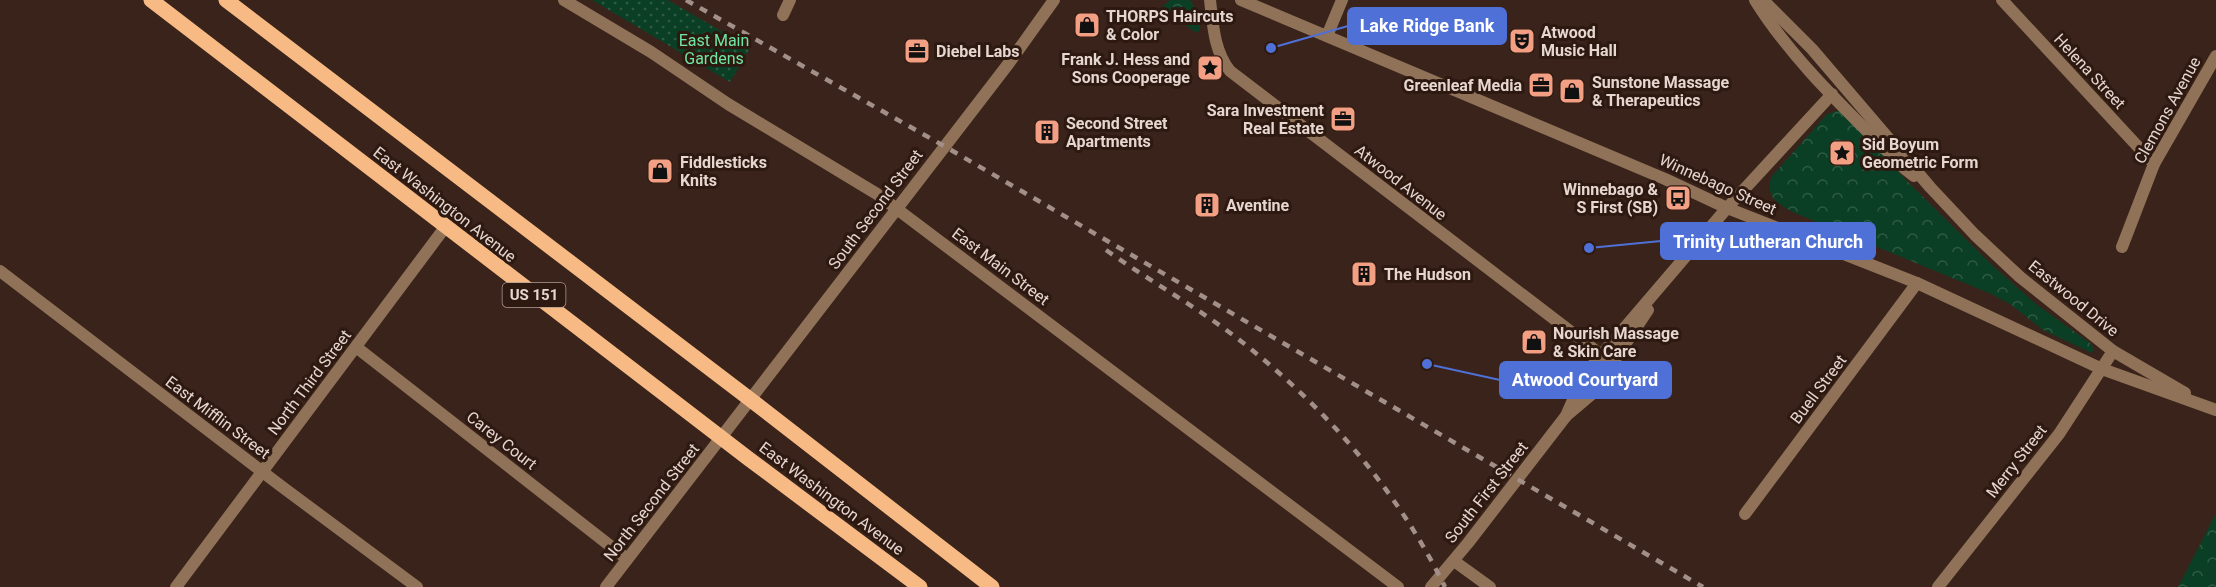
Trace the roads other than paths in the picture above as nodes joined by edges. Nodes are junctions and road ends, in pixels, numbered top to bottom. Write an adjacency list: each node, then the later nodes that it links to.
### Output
1 (151, 0): 20 (main road, East Washington Avenue / US 151)
2 (226, 0): 30 (main road, East Washington Avenue / US 151)
3 (564, 0): 18 (street, East Main Street)
4 (790, 0): 12 (street)
5 (1054, 0): 18 (street, South Second Street)
6 (1210, 0): 27 (street, Atwood Avenue)
7 (1241, 0): 13 (street, Winnebago Street)
8 (1342, 0): 13 (street)
9 (1755, 0): 15 (street, Eastwood Drive)
10 (1762, 0): 17 (street, Eastwood Drive)
11 (2002, 0): 16 (street, Helena Street)
12 (783, 15)
13 (1327, 36): 19 (street, Winnebago Street)
14 (2216, 56): 16 (street, Clemons Avenue)
15 (1832, 94): 17 (street, Eastwood Drive); 19 (street, South First Street)
16 (2154, 164): 21 (street, Clemons Avenue)
17 (1930, 187): 26 (street, Eastwood Drive)
18 (896, 208): 30 (street, South Second Street); 43 (street, East Main Street)
19 (1727, 208): 23 (street, South First Street); 24 (street, Winnebago Street)
20 (446, 226): 25 (street, North Third Street); 33 (main road, East Washington Avenue / US 151)
21 (2122, 247)
22 (0, 271): 34 (street, East Mifflin Street)
23 (1670, 276): 27 (street, South First Street); 28 (street, South First Street)
24 (1917, 283): 29 (street, Winnebago Street); 35 (street, Buell Street)
25 (356, 347): 34 (street, North Third Street); 36 (street, Carey Court)
26 (2113, 351): 29 (street, Merry Street); 31 (street, Eastwood Drive)
27 (1601, 356): 28 (street, Atwood Avenue); 32 (street, South First Street)
28 (1613, 364): 32 (street, South First Street)
29 (2102, 369): 31 (street, Winnebago Street); 46 (street, Merry Street)
30 (751, 400): 33 (street, South Second Street); 42 (main road, East Washington Avenue / US 151)
31 (2216, 410)
32 (1566, 416): 37 (street, South First Street)
33 (722, 438): 36 (street, North Second Street); 41 (main road, East Washington Avenue / US 151)
34 (263, 472): 38 (street, North Third Street); 39 (street, East Mifflin Street)
35 (1745, 514)
36 (627, 559): 40 (street, North Second Street)
37 (1454, 561): 44 (street, South First Street); 45 (street)
38 (176, 587)
39 (417, 587)
40 (606, 587)
41 (920, 587)
42 (992, 587)
43 (1398, 587)
44 (1431, 587)
45 (1490, 587)
46 (1938, 587)

